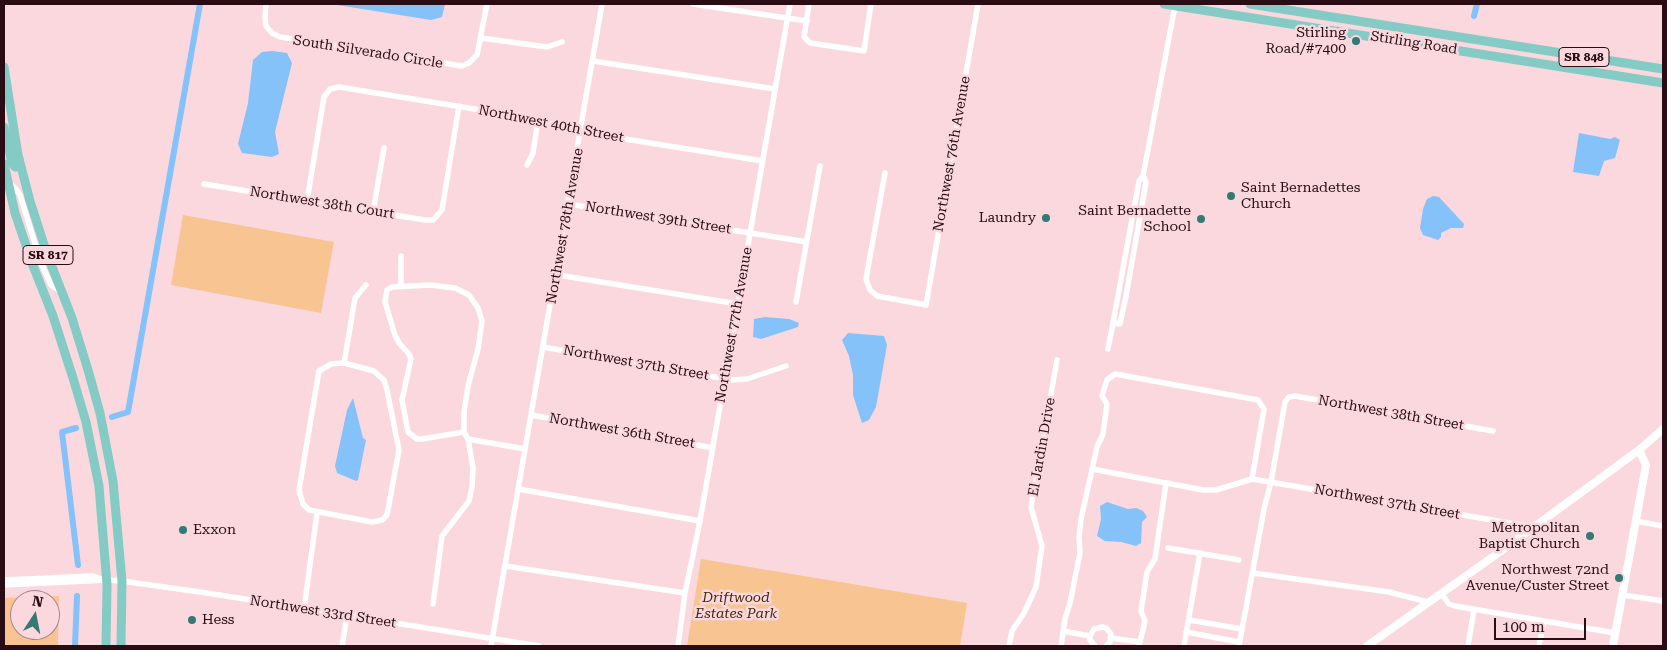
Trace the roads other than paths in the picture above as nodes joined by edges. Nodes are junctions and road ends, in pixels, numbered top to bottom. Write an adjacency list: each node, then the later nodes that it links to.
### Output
1 (266, 4): 15 (street, South Silverado Circle)
2 (487, 4): 15 (street)
3 (602, 4): 17 (street, Northwest 78th Avenue)
4 (694, 4): 13 (street)
5 (790, 4): 13 (street, Northwest 77th Avenue)
6 (809, 4): 14 (street)
7 (871, 4): 14 (street)
8 (978, 4): 32 (street, Northwest 76th Avenue)
9 (1164, 4): 11 (main road, Stirling Road / SR 848)
10 (1251, 4): 12 (main road); 19 (main road, Stirling Road / SR 848)
11 (1175, 6): 12 (main road, Stirling Road / SR 848); 48 (street)
12 (1250, 17): 20 (main road, Stirling Road / SR 848)
13 (787, 18): 14 (street); 21 (street, Northwest 77th Avenue)
14 (807, 21)
15 (481, 38): 16 (street)
16 (562, 42)
17 (593, 61): 21 (street); 25 (street, Northwest 78th Avenue)
18 (4, 67): 30 (main road, SR 817)
19 (1663, 69)
20 (1663, 83)
21 (775, 89): 27 (street, Northwest 77th Avenue)
22 (459, 106): 23 (street, Northwest 40th Street); 35 (street, Northwest 40th Street); 37 (street, Northwest 38th Court)
23 (538, 120): 25 (street, Northwest 40th Street); 29 (street)
24 (4, 127): 30 (main road)
25 (581, 132): 27 (street, Northwest 40th Street); 36 (street, Northwest 78th Avenue)
26 (384, 148): 37 (street)
27 (763, 161): 38 (street, Northwest 77th Avenue)
28 (4, 164): 34 (main road, SR 817)
29 (527, 164)
30 (21, 166): 44 (main road, SR 817)
31 (820, 166): 39 (street)
32 (885, 173)
33 (204, 184): 35 (street, Northwest 38th Court)
34 (6, 186): 44 (street); 77 (main road, SR 817)
35 (307, 201): 37 (street, Northwest 38th Court)
36 (568, 204): 38 (street, Northwest 39th Street); 41 (street, Northwest 78th Avenue)
37 (373, 212)
38 (750, 232): 39 (street, Northwest 39th Street); 46 (street, Northwest 77th Avenue)
39 (807, 242): 45 (street)
40 (401, 256): 43 (street)
41 (557, 270): 46 (street); 47 (street, Northwest 78th Avenue)
42 (366, 284): 50 (street)
43 (401, 286): 56 (street); 56 (street)
44 (61, 292): 78 (main road, SR 817)
45 (796, 302)
46 (738, 304): 52 (street, Northwest 77th Avenue)
47 (543, 347): 52 (street, Northwest 37th Street); 53 (street, Northwest 78th Avenue)
48 (1108, 349)
49 (1058, 360): 106 (street, El Jardin Drive)
50 (344, 363): 66 (street); 66 (street)
51 (786, 366): 52 (street, Northwest 37th Street)
52 (724, 378): 58 (street, Northwest 77th Avenue)
53 (530, 415): 58 (street, Northwest 36th Street); 59 (street, Northwest 78th Avenue)
54 (1663, 429): 60 (main road)
55 (1494, 431): 63 (street, Northwest 38th Street)
56 (464, 432): 57 (street)
57 (468, 439): 59 (street); 85 (street)
58 (713, 448): 67 (street, Northwest 77th Avenue)
59 (525, 449): 65 (street, Northwest 78th Avenue)
60 (1639, 450): 68 (main road); 70 (main road)
61 (1092, 470): 62 (street); 64 (street); 92 (street)
62 (1252, 479): 63 (street, Northwest 37th Street); 64 (street)
63 (1271, 482): 70 (street, Northwest 37th Street); 75 (street)
64 (1166, 483): 98 (street)
65 (518, 490): 67 (street); 74 (street, Northwest 78th Avenue)
66 (317, 512): 86 (street)
67 (700, 521): 80 (street, Northwest 77th Avenue)
68 (1635, 521): 69 (street); 82 (main road)
69 (1663, 526)
70 (1533, 527): 81 (main road)
71 (1168, 548): 72 (street)
72 (1200, 553): 73 (street); 89 (street)
73 (1239, 560)
74 (505, 566): 80 (street); 97 (street, Northwest 78th Avenue)
75 (1252, 573): 84 (street); 91 (street)
76 (4, 580): 77 (street)
77 (107, 580): 78 (street, Northwest 33rd Street); 79 (street); 100 (main road, SR 817)
78 (122, 581): 86 (street, Northwest 33rd Street); 101 (main road, SR 817)
79 (4, 585)
80 (685, 593): 105 (street, Northwest 77th Avenue)
81 (1441, 593): 84 (main road); 87 (street)
82 (1623, 595): 83 (street); 94 (main road)
83 (1663, 601)
84 (1428, 602): 111 (main road)
85 (433, 604)
86 (304, 609): 88 (street, Northwest 33rd Street)
87 (1474, 610): 90 (street); 112 (street)
88 (347, 616): 97 (street, Northwest 33rd Street); 102 (street)
89 (1188, 620): 91 (street); 93 (street)
90 (1544, 621): 94 (street); 113 (street)
91 (1242, 629): 99 (street)
92 (1063, 632): 95 (street); 107 (street)
93 (1186, 632): 99 (street); 110 (street)
94 (1615, 632): 114 (main road)
95 (1090, 636): 96 (street); 108 (street)
96 (1111, 638): 98 (street); 109 (street)
97 (492, 639): 103 (street, Northwest 78th Avenue); 104 (street, Northwest 33rd Street)
98 (1140, 644)
99 (1239, 644)
100 (106, 646)
101 (121, 646)
102 (342, 646)
103 (491, 646)
104 (539, 646)
105 (678, 646)
106 (1009, 646)
107 (1061, 646)
108 (1096, 646)
109 (1106, 646)
110 (1184, 646)
111 (1367, 646)
112 (1468, 646)
113 (1539, 646)
114 (1613, 646)

